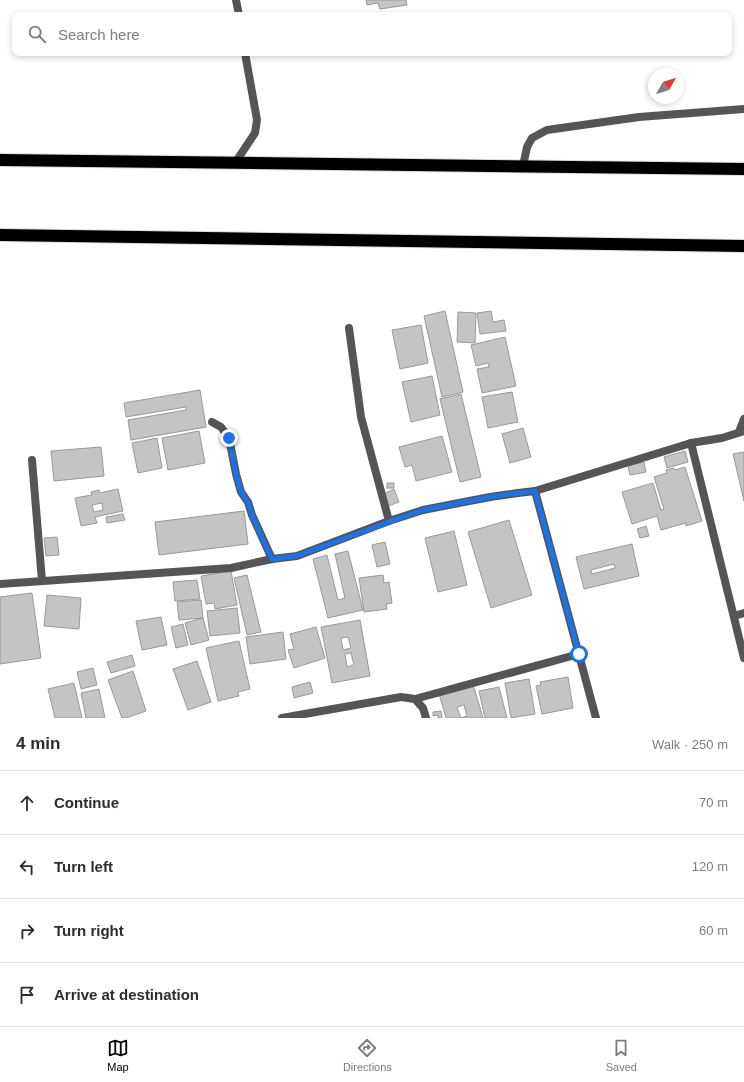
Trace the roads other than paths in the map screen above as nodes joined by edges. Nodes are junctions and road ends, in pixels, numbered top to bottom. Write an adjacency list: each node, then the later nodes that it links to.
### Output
1 (236, 0): 2 (street)
2 (238, 12)
3 (246, 56): 6 (street)
4 (744, 109): 7 (street)
5 (0, 160): 6 (highway)
6 (235, 163): 7 (highway)
7 (523, 166): 8 (highway)
8 (744, 169)
9 (0, 235): 10 (highway)
10 (744, 246)
11 (349, 328): 18 (street)
12 (744, 418): 14 (street)
13 (212, 422): 19 (street)
14 (742, 432): 15 (street)
15 (691, 443): 17 (street); 23 (street)
16 (32, 460): 20 (street)
17 (535, 491): 18 (street); 24 (street)
18 (389, 522): 19 (street)
19 (272, 559): 20 (street)
20 (42, 581): 21 (street)
21 (0, 584)
22 (744, 613): 23 (street)
23 (734, 616): 25 (street)
24 (579, 654): 26 (street); 29 (street)
25 (744, 658)
26 (415, 699): 27 (street); 28 (street)
27 (282, 718)
28 (426, 718)
29 (596, 718)

